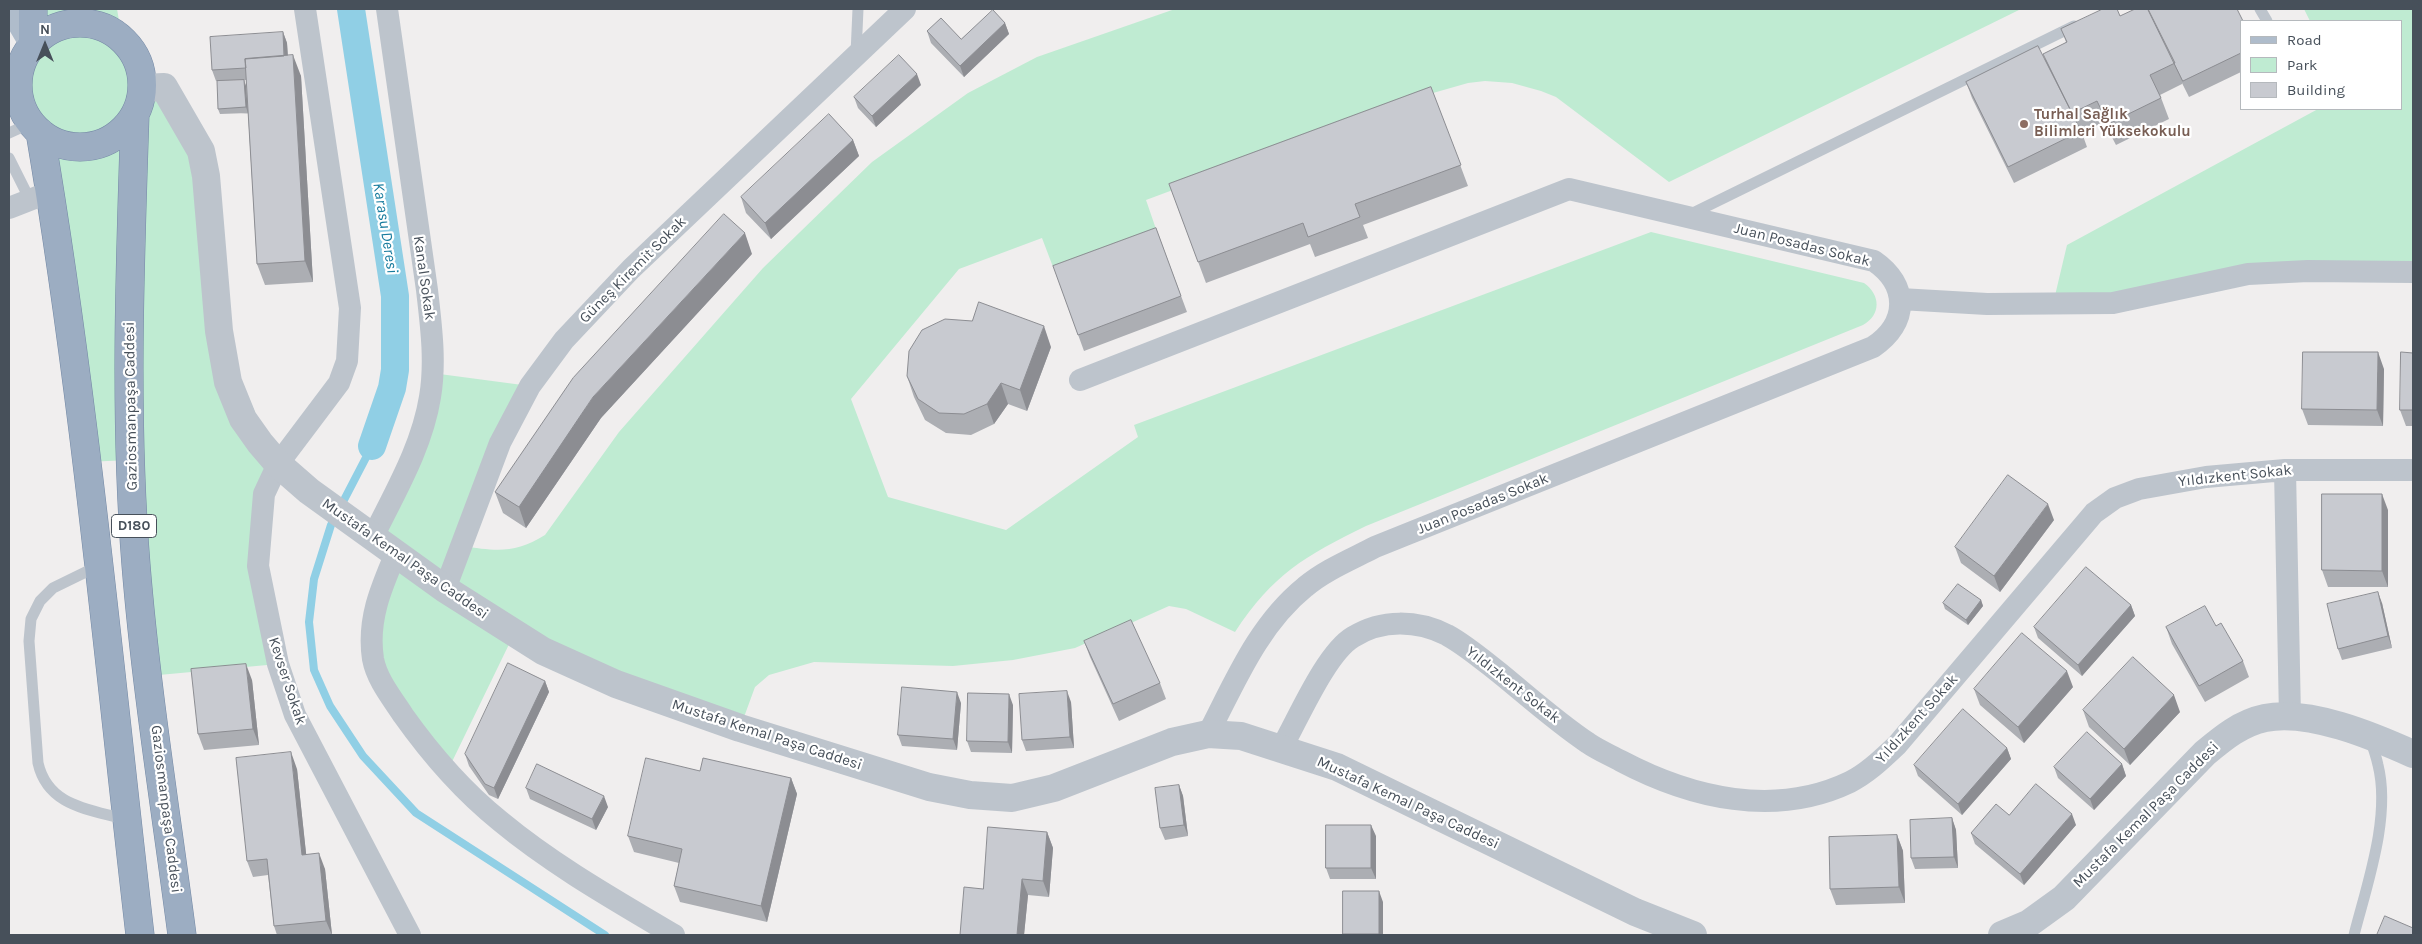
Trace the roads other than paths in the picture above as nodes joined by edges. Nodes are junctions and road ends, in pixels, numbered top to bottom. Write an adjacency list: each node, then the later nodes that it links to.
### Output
1 (13, 9): 10 (main road)
2 (33, 9): 10 (highway)
3 (117, 9): 9 (highway)
4 (305, 9): 23 (street, Kevser Sokak)
5 (386, 9): 26 (street, Kanal Sokak)
6 (858, 9): 11 (lane)
7 (905, 9): 11 (street, Güneş Kiremit Sokak)
8 (2083, 22): 19 (lane)
9 (122, 38): 10 (highway, Gaziosmanpaşa Caddesi); 13 (highway, Gaziosmanpaşa Caddesi)
10 (33, 43): 12 (highway, Gaziosmanpaşa Caddesi)
11 (856, 56): 29 (street, Güneş Kiremit Sokak)
12 (13, 83): 15 (highway, Gaziosmanpaşa Caddesi)
13 (142, 88): 14 (highway, Gaziosmanpaşa Caddesi); 23 (street, Mustafa Kemal Paşa Caddesi)
14 (135, 114): 15 (highway, Gaziosmanpaşa Caddesi); 37 (highway, Gaziosmanpaşa Caddesi / D180)
15 (26, 130): 17 (highway, Gaziosmanpaşa Caddesi / D180)
16 (9, 158): 17 (lane)
17 (40, 196): 18 (street); 28 (highway, Gaziosmanpaşa Caddesi / D180)
18 (9, 208)
19 (1686, 217): 21 (street, Juan Posadas Sokak); 22 (street, Juan Posadas Sokak)
20 (2413, 272): 21 (street)
21 (1900, 299): 31 (street, Juan Posadas Sokak)
22 (1080, 380)
23 (278, 464): 26 (street, Mustafa Kemal Paşa Caddesi); 38 (street, Kevser Sokak)
24 (2285, 470): 25 (street, Yıldızkent Sokak); 30 (street); 33 (street, Yıldızkent Sokak)
25 (2413, 470)
26 (365, 532): 27 (street, Mustafa Kemal Paşa Caddesi)
27 (396, 553): 29 (street, Mustafa Kemal Paşa Caddesi); 39 (street)
28 (98, 566): 35 (highway, Gaziosmanpaşa Caddesi / D180); 35 (lane)
29 (445, 589): 31 (street, Mustafa Kemal Paşa Caddesi)
30 (2290, 717): 32 (street, Mustafa Kemal Paşa Caddesi); 41 (street, Mustafa Kemal Paşa Caddesi)
31 (1208, 734): 33 (street, Mustafa Kemal Paşa Caddesi)
32 (2368, 735): 34 (street, Mustafa Kemal Paşa Caddesi); 42 (lane)
33 (1282, 747): 40 (street, Mustafa Kemal Paşa Caddesi)
34 (2413, 754)
35 (127, 820): 36 (highway, Gaziosmanpaşa Caddesi / D180)
36 (140, 935)
37 (182, 935)
38 (410, 935)
39 (674, 935)
40 (1693, 935)
41 (2002, 935)
42 (2354, 935)

